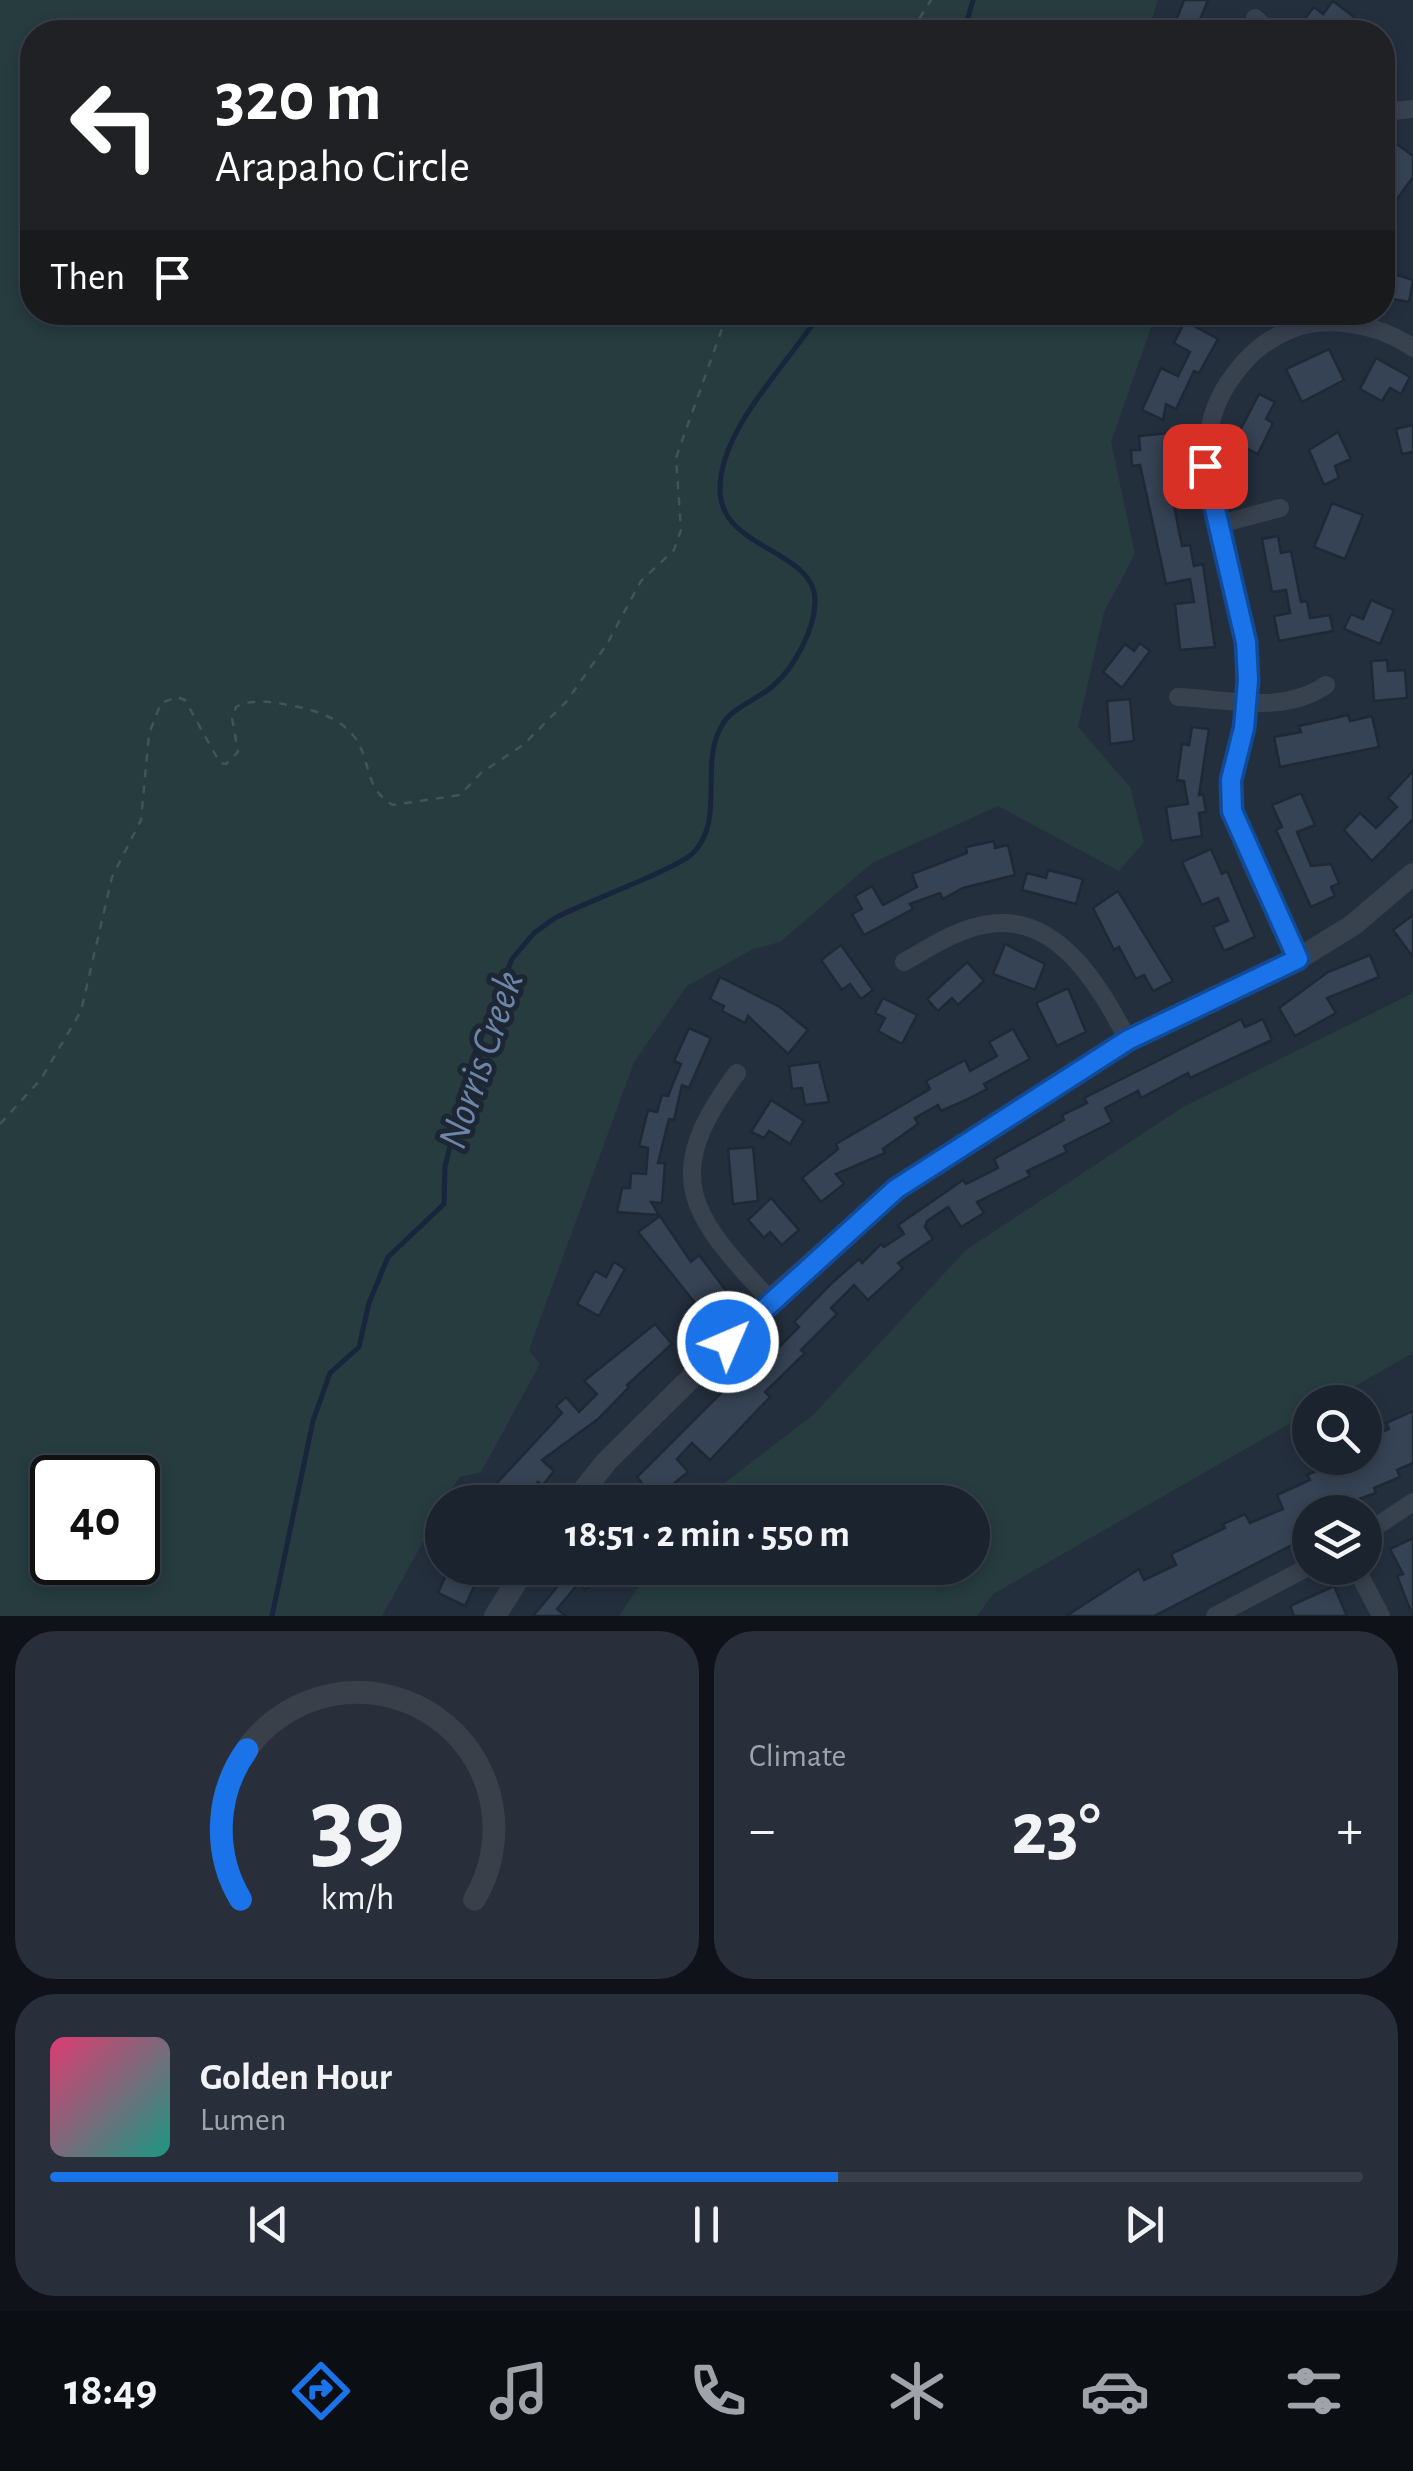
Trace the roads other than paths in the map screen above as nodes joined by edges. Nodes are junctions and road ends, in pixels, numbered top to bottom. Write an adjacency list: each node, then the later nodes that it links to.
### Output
1 (1287, 325): 5 (street)
2 (1346, 325): 3 (street)
3 (1413, 348)
4 (1280, 508): 5 (street)
5 (1220, 524): 8 (street)
6 (1326, 685): 8 (street)
7 (1178, 696): 8 (street)
8 (1246, 700): 10 (street)
9 (1413, 874): 10 (street)
10 (1298, 959): 12 (street)
11 (904, 962): 12 (street)
12 (1128, 1040): 14 (street)
13 (737, 1073): 14 (street)
14 (770, 1300): 15 (street)
15 (588, 1485)
16 (1413, 1502): 17 (street)
17 (1382, 1523)
18 (1292, 1576): 22 (street)
19 (515, 1585): 21 (street)
20 (1365, 1585): 23 (street)
21 (496, 1616)
22 (1216, 1616)
23 (1381, 1616)

